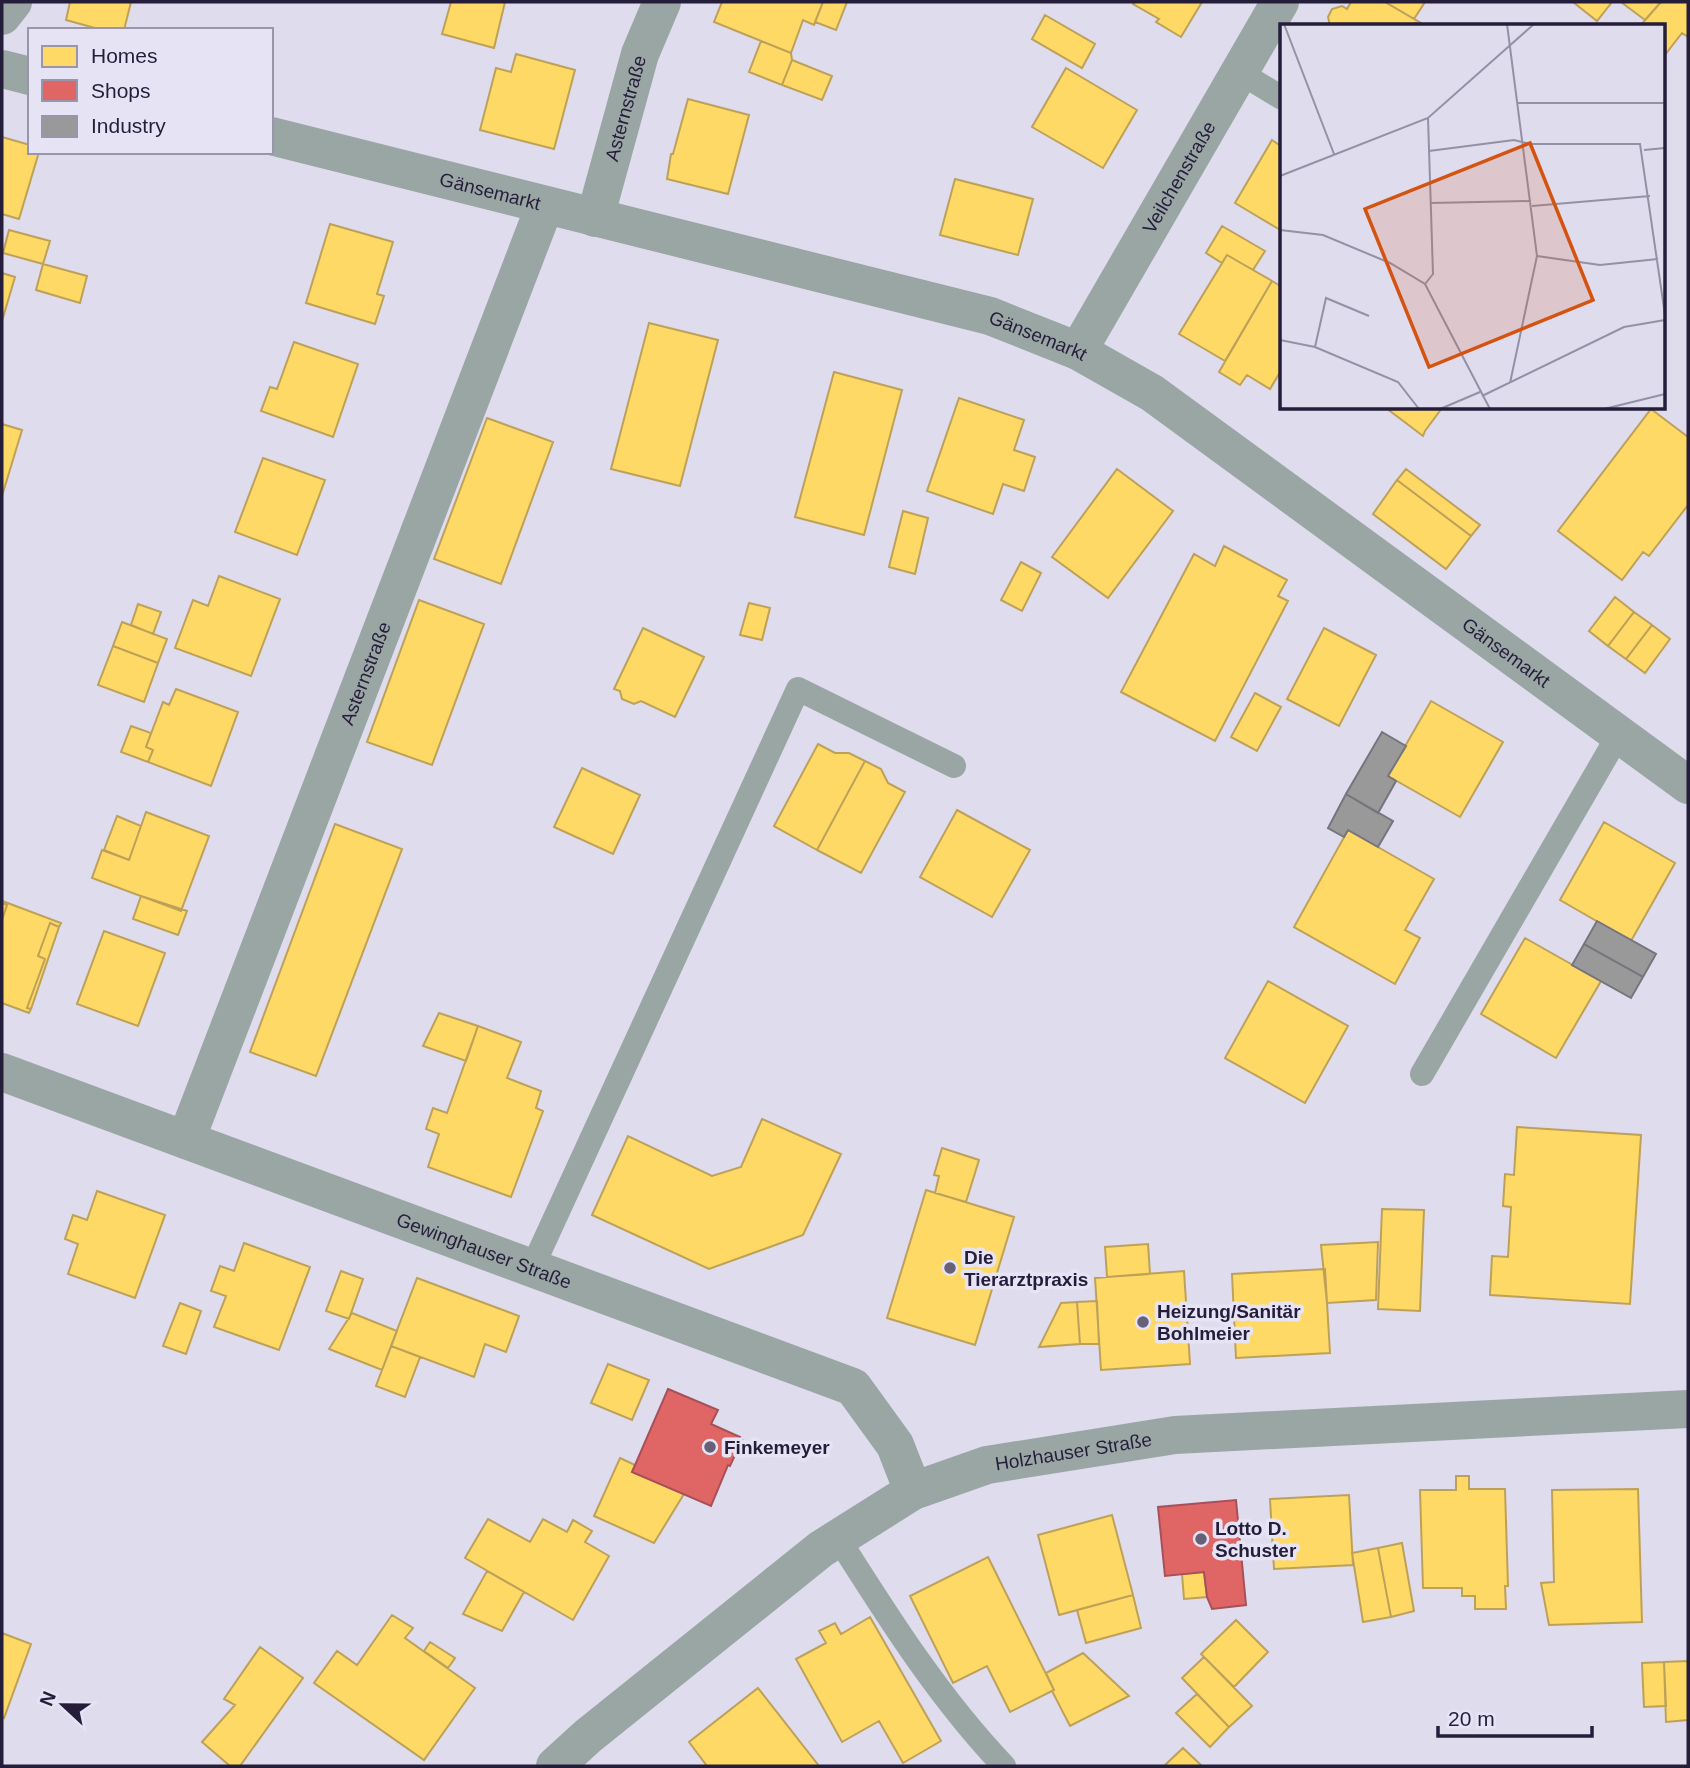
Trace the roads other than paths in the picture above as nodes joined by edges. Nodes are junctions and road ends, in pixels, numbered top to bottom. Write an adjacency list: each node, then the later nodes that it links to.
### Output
1 (13, 2): 4 (street)
2 (662, 2): 11 (street, Asternstraße)
3 (1280, 2): 6 (street, Veilchenstraße)
4 (2, 16)
5 (2, 69): 7 (street)
6 (1238, 72): 8 (lane); 12 (street, Veilchenstraße)
7 (28, 76)
8 (1280, 97)
9 (273, 137): 10 (street, Gänsemarkt)
10 (545, 205): 11 (street, Gänsemarkt); 18 (street, Asternstraße)
11 (595, 218): 12 (street, Gänsemarkt)
12 (1078, 351): 13 (street, Gänsemarkt)
13 (1619, 734): 15 (street, Gänsemarkt); 17 (lane)
14 (954, 766): 19 (lane)
15 (1688, 785)
16 (2, 1072): 18 (street, Gewinghauser Straße)
17 (1422, 1074)
18 (186, 1140): 19 (street, Gewinghauser Straße)
19 (532, 1268): 21 (street, Gewinghauser Straße)
20 (1688, 1409): 21 (street, Holzhauser Straße)
21 (913, 1492): 22 (street, Holzhauser Straße)
22 (838, 1538): 23 (street, Holzhauser Straße); 24 (lane)
23 (555, 1766)
24 (1004, 1766)

